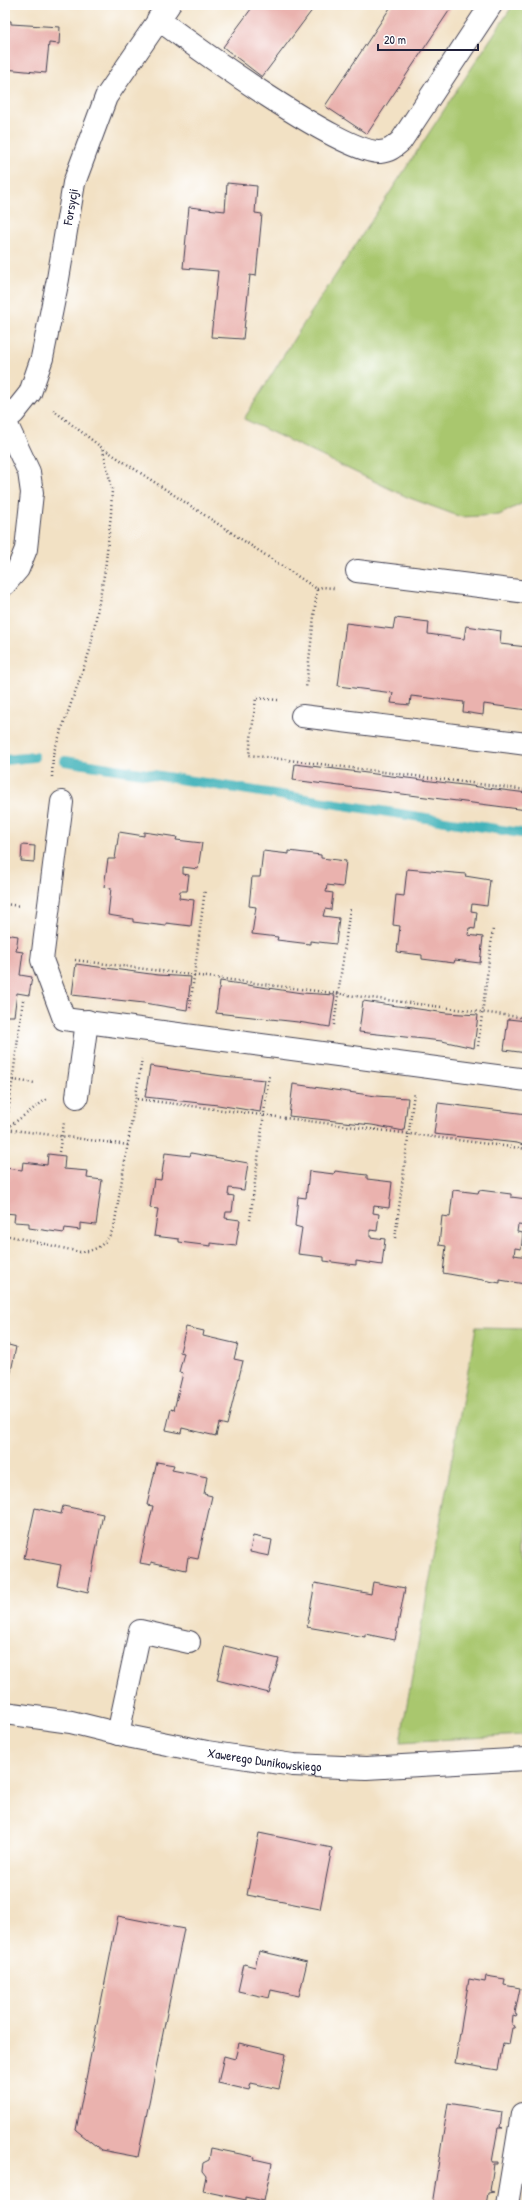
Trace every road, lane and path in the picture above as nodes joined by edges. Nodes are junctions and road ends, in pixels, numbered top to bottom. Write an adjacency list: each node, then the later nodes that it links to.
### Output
1 (490, 5): 2 (street)
2 (164, 12): 3 (street, Forsycji)
3 (30, 393): 4 (street, Forsycji); 5 (path)
4 (5, 420): 7 (street)
5 (101, 447): 9 (path); 11 (path)
6 (357, 571): 8 (street)
7 (5, 584)
8 (527, 592)
9 (302, 716): 10 (street)
10 (527, 744)
11 (53, 754)
12 (62, 802): 22 (street)
13 (205, 889): 17 (path)
14 (350, 908): 18 (path)
15 (493, 929): 20 (path)
16 (75, 960): 17 (path)
17 (195, 975): 18 (path); 24 (path)
18 (338, 994): 20 (path); 26 (path)
19 (24, 1000): 30 (path)
20 (482, 1012): 21 (path); 28 (path)
21 (527, 1018)
22 (87, 1022): 23 (street); 34 (street)
23 (145, 1029): 24 (street); 35 (path)
24 (187, 1035): 25 (street)
25 (273, 1046): 26 (street); 36 (path)
26 (330, 1054): 27 (street)
27 (418, 1066): 28 (street); 38 (path)
28 (474, 1073): 31 (street)
29 (5, 1079): 30 (path)
30 (13, 1080): 32 (path); 37 (path)
31 (527, 1080)
32 (34, 1083)
33 (53, 1095): 37 (path)
34 (77, 1097)
35 (137, 1099): 36 (path); 39 (path)
36 (264, 1115): 38 (path); 41 (path)
37 (6, 1129): 39 (path)
38 (408, 1134): 40 (path); 43 (path)
39 (128, 1145): 42 (path)
40 (527, 1149)
41 (250, 1220)
42 (5, 1235)
43 (395, 1238)
44 (189, 1642): 46 (street)
45 (5, 1713): 46 (street, Xawerego Dunikowskiego)
46 (118, 1734): 47 (street, Xawerego Dunikowskiego)
47 (527, 1759)
48 (522, 2114): 49 (street)
49 (507, 2205)

